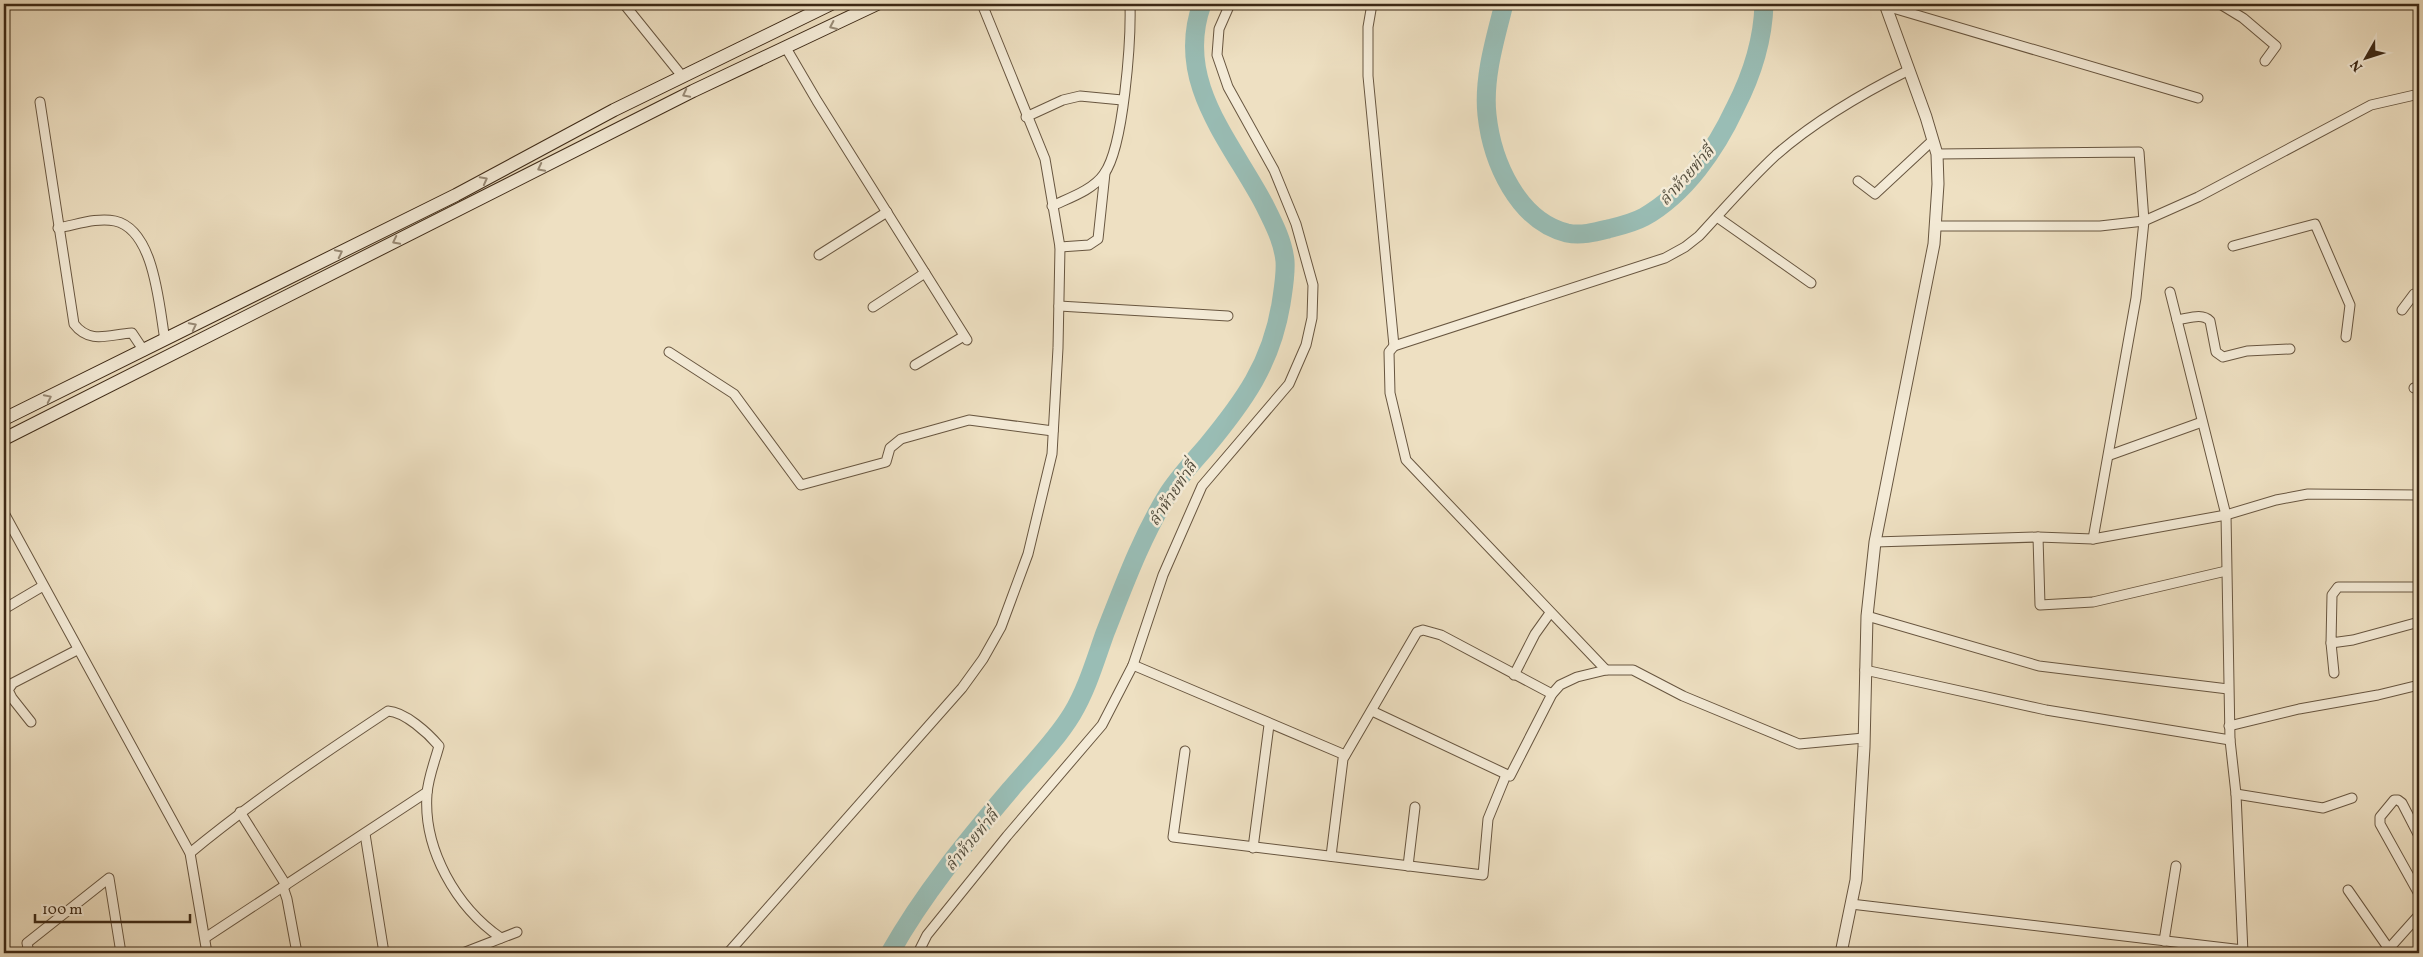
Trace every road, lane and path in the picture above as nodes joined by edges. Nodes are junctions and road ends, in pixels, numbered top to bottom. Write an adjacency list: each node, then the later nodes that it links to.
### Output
1 (624, 4): 13 (street)
2 (831, 4): 13 (main road)
3 (877, 4): 10 (main road, one-way to 10)
4 (982, 4): 18 (street)
5 (1130, 4): 16 (street)
6 (1230, 4): 68 (street)
7 (1372, 4): 43 (street)
8 (2220, 4): 11 (street)
9 (1885, 5): 12 (street); 15 (street)
10 (786, 48): 24 (street); 51 (main road, one-way to 51)
11 (2265, 61)
12 (1909, 70): 19 (street); 25 (street)
13 (682, 76): 42 (main road, one-way to 13)
14 (2419, 94): 26 (street)
15 (2198, 98)
16 (1122, 100): 18 (street); 21 (street)
17 (40, 102): 28 (street)
18 (1026, 117): 23 (street)
19 (1932, 141): 20 (street); 22 (street)
20 (1937, 154): 26 (street); 27 (street)
21 (1105, 174): 23 (street); 30 (street)
22 (1858, 180)
23 (1052, 206): 30 (street)
24 (887, 212): 31 (street); 32 (street)
25 (1717, 217): 33 (street); 43 (street)
26 (2144, 222): 27 (street); 52 (street)
27 (1935, 226): 58 (street)
28 (58, 228): 42 (street); 45 (street)
29 (2234, 246): 41 (street)
30 (1060, 247): 36 (street)
31 (819, 256)
32 (925, 273): 37 (street); 47 (street)
33 (1811, 283)
34 (2170, 292): 40 (street)
35 (2419, 292): 38 (street)
36 (1059, 306): 39 (street); 50 (street)
37 (873, 307)
38 (2402, 310)
39 (1228, 316)
40 (2177, 320): 44 (street); 49 (street)
41 (2346, 337)
42 (165, 340): 45 (main road)
43 (1394, 346): 63 (street)
44 (2290, 349)
45 (144, 351): 48 (main road, one-way to 45)
46 (669, 352): 50 (street)
47 (915, 365)
48 (4, 419)
49 (2202, 422): 52 (street); 55 (street)
50 (1053, 430): 114 (street)
51 (4, 440)
52 (2110, 455): 57 (street)
53 (2419, 495): 55 (street)
54 (4, 513): 60 (street)
55 (2226, 514): 57 (street); 59 (street)
56 (2038, 536): 57 (street); 58 (street); 59 (street)
57 (2094, 539)
58 (1875, 542): 64 (street)
59 (2226, 571): 74 (street)
60 (43, 586): 62 (street); 67 (street)
61 (2419, 587): 66 (street)
62 (4, 609)
63 (1550, 613): 69 (street); 72 (street)
64 (1868, 616): 70 (street); 74 (street)
65 (2419, 622): 66 (street)
66 (2332, 643): 71 (street)
67 (77, 650): 77 (street); 93 (street)
68 (1133, 665): 78 (street); 115 (street)
69 (1606, 670): 75 (street); 80 (street)
70 (1865, 670): 80 (street); 81 (street)
71 (2334, 673)
72 (1514, 675): 75 (street); 76 (street)
73 (2419, 685): 79 (street)
74 (2228, 689): 79 (street)
75 (1552, 694): 84 (street)
76 (1372, 711): 83 (street); 84 (street)
77 (31, 722)
78 (1269, 725): 83 (street); 92 (street)
79 (2229, 726): 81 (street)
80 (1864, 738): 100 (street)
81 (2230, 740): 86 (street)
82 (1185, 751): 92 (street)
83 (1344, 755): 94 (street)
84 (1506, 775): 95 (street)
85 (426, 792): 89 (street); 90 (street); 104 (street)
86 (2236, 794): 87 (street); 107 (street)
87 (2352, 798)
88 (1415, 807): 95 (street)
89 (240, 812): 93 (street); 97 (street)
90 (365, 834): 97 (street); 112 (street)
91 (2419, 836): 99 (street)
92 (1253, 848): 94 (street)
93 (190, 853): 103 (street)
94 (1331, 856): 95 (street)
95 (1408, 866)
96 (2176, 866): 105 (street)
97 (284, 886): 103 (street); 111 (street)
98 (2348, 890): 106 (street)
99 (2419, 894)
100 (1851, 904): 105 (street); 116 (street)
101 (2418, 920): 106 (street)
102 (517, 932): 104 (street)
103 (205, 938): 110 (street)
104 (501, 938): 113 (street)
105 (2164, 941): 107 (street)
106 (2387, 951)
107 (2243, 952)
108 (29, 953): 109 (street)
109 (121, 953)
110 (207, 953)
111 (297, 953)
112 (384, 953)
113 (463, 953)
114 (728, 953)
115 (918, 953)
116 (1841, 953)

